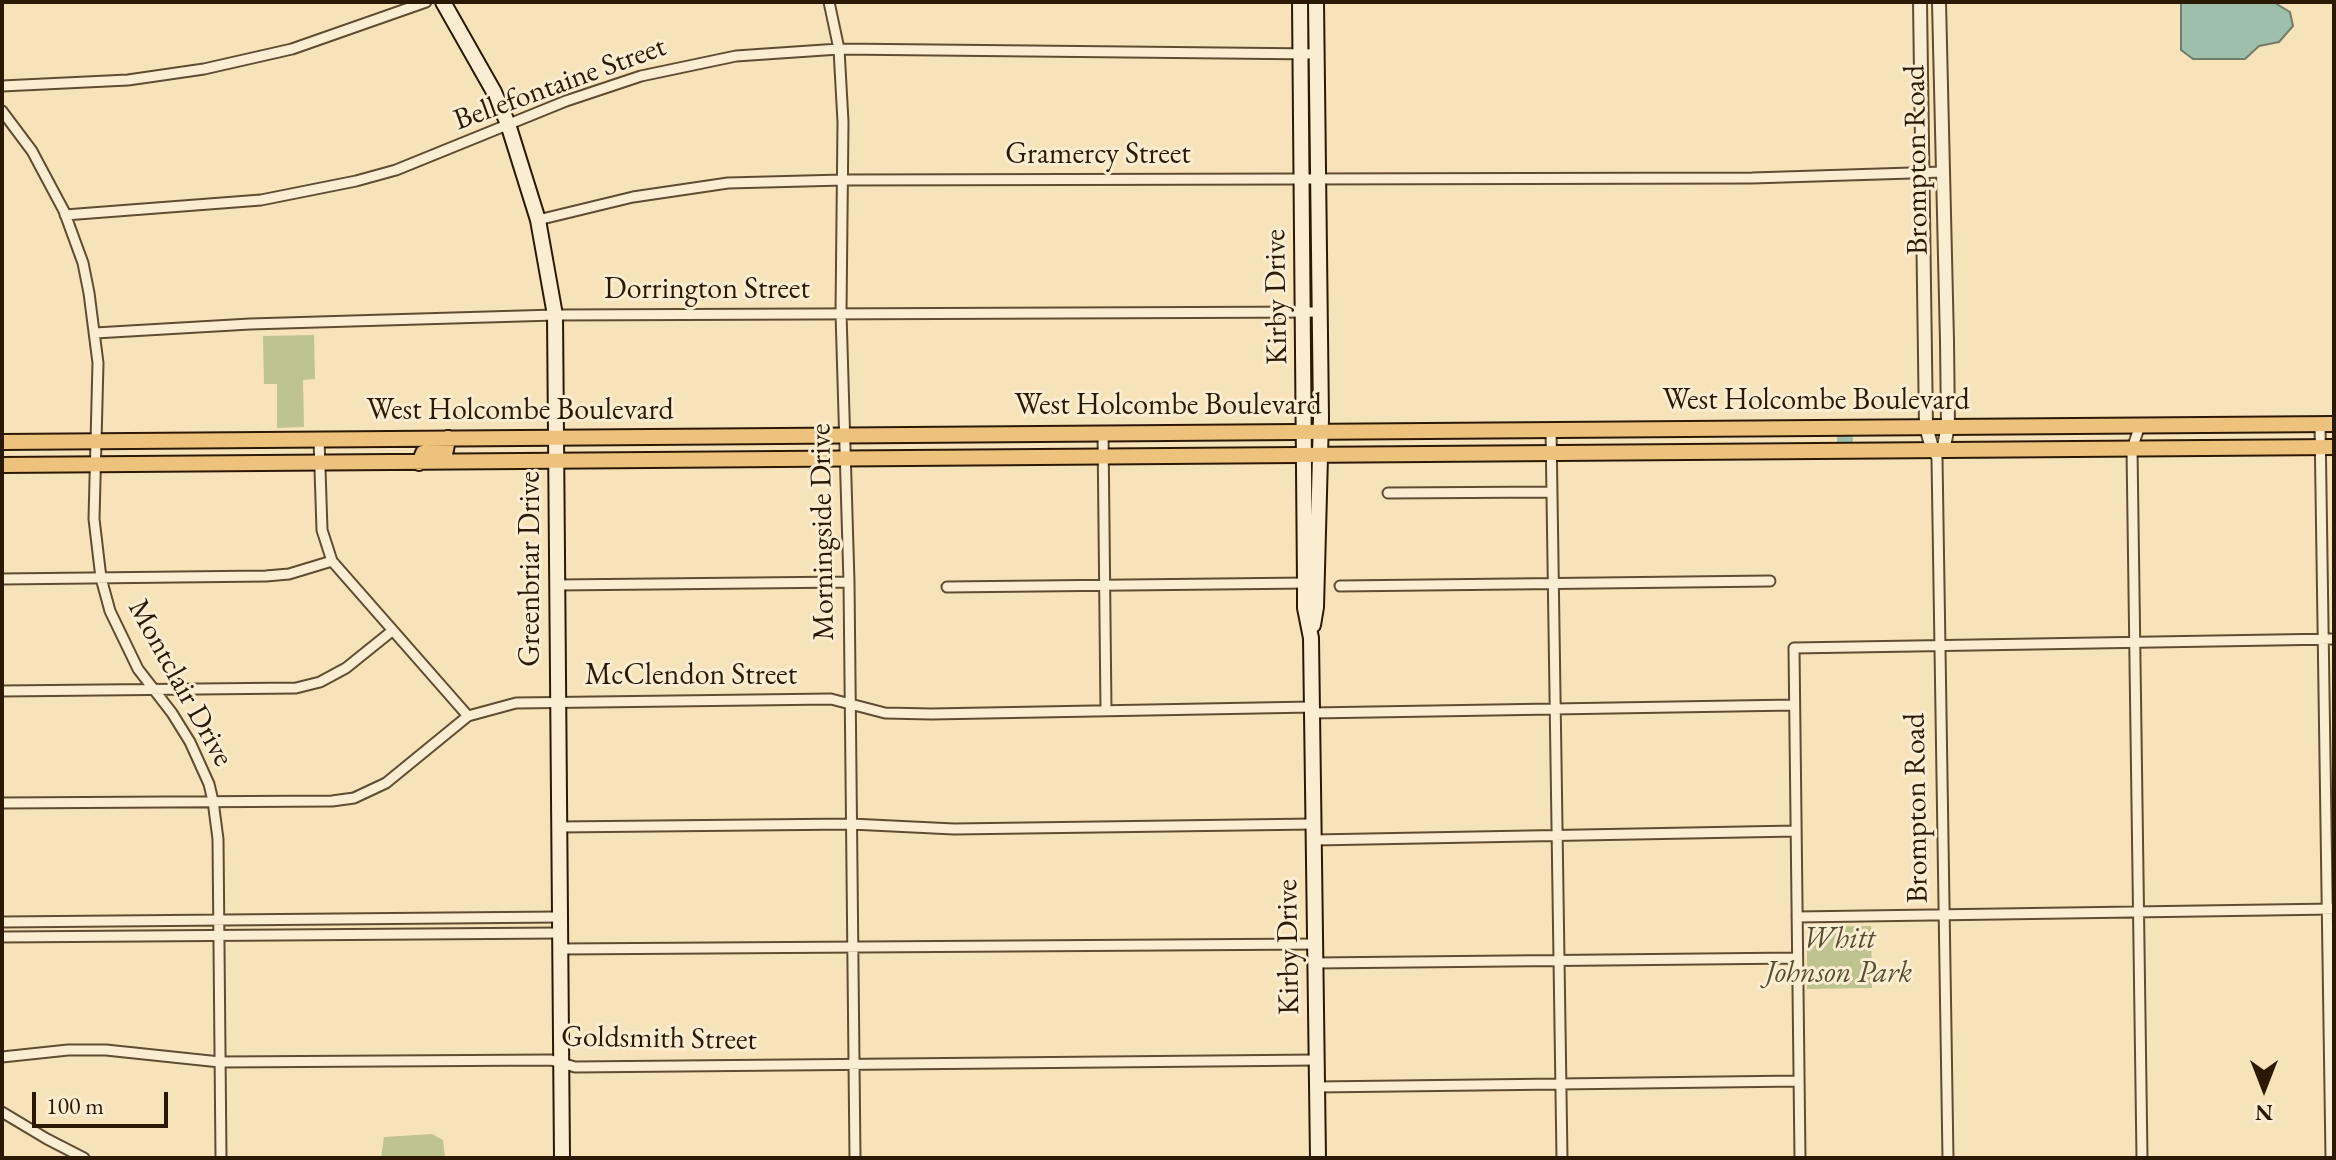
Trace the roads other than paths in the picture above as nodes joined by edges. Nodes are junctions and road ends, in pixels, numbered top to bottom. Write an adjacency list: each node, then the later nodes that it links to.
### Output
1 (426, 2): 11 (street)
2 (443, 2): 13 (main road, Greenbriar Drive)
3 (829, 2): 8 (street, Morningside Drive)
4 (1300, 2): 9 (main road, Kirby Drive)
5 (1316, 2): 10 (main road, Kirby Drive)
6 (1920, 2): 15 (street, Brompton Road)
7 (1939, 2): 14 (street, Brompton Road)
8 (839, 49): 9 (street, Bellefontaine Street); 13 (street, Bellefontaine Street); 18 (street, Morningside Drive)
9 (1300, 54): 10 (street, Bellefontaine Street); 16 (main road, Kirby Drive)
10 (1317, 54): 17 (main road, Kirby Drive)
11 (2, 86)
12 (2, 111): 19 (street, Montclair Drive)
13 (508, 124): 19 (street, Bellefontaine Street); 20 (main road, Greenbriar Drive)
14 (1943, 172): 15 (street, Gramercy Street); 22 (street, Brompton Road)
15 (1922, 173): 17 (street, Gramercy Street); 21 (street, Brompton Road)
16 (1301, 178): 17 (street, Gramercy Street); 18 (street, Gramercy Street); 23 (main road, Kirby Drive)
17 (1319, 178): 24 (main road, Kirby Drive)
18 (843, 180): 20 (street, Gramercy Street); 25 (street, Morningside Drive)
19 (65, 215): 27 (street, Montclair Drive)
20 (538, 220): 26 (main road, Greenbriar Drive)
21 (1923, 277): 22 (street); 31 (street, Brompton Road)
22 (1946, 278): 30 (street, Brompton Road)
23 (1303, 312): 24 (street, Dorrington Street); 25 (street, Dorrington Street); 34 (main road, Kirby Drive)
24 (1320, 312): 34 (main road, Kirby Drive)
25 (841, 313): 26 (street, Dorrington Street); 35 (street, Morningside Drive)
26 (555, 315): 27 (street, Dorrington Street); 37 (main road, Greenbriar Drive)
27 (95, 333): 39 (street, Montclair Drive)
28 (2327, 424): 29 (main road, West Holcombe Boulevard); 41 (street)
29 (2140, 425): 30 (main road, West Holcombe Boulevard); 42 (street)
30 (1948, 426): 31 (main road, West Holcombe Boulevard); 44 (street, Brompton Road)
31 (1926, 427): 32 (main road, West Holcombe Boulevard); 44 (street, Brompton Road)
32 (1551, 429): 34 (main road, West Holcombe Boulevard); 43 (street)
33 (1103, 432): 34 (main road, West Holcombe Boulevard); 35 (main road, West Holcombe Boulevard); 46 (street)
34 (1312, 432): 45 (main road, Kirby Drive)
35 (845, 435): 37 (main road, West Holcombe Boulevard); 47 (street, Morningside Drive)
36 (448, 438): 37 (main road, West Holcombe Boulevard); 38 (main road, West Holcombe Boulevard); 49 (main road)
37 (557, 438): 48 (main road, Greenbriar Drive)
38 (319, 439): 39 (main road, West Holcombe Boulevard); 50 (street)
39 (97, 441): 40 (main road, West Holcombe Boulevard); 52 (street, Montclair Drive)
40 (2, 442)
41 (2327, 447): 42 (main road, West Holcombe Boulevard); 67 (street)
42 (2132, 449): 44 (main road, West Holcombe Boulevard); 68 (street)
43 (1551, 453): 44 (main road, West Holcombe Boulevard); 45 (main road, West Holcombe Boulevard); 53 (street)
44 (1938, 453): 69 (street, Brompton Road)
45 (1312, 456): 46 (main road, West Holcombe Boulevard); 60 (main road, Kirby Drive)
46 (1104, 458): 47 (main road, West Holcombe Boulevard); 62 (street)
47 (846, 459): 48 (main road, West Holcombe Boulevard); 59 (street, Morningside Drive)
48 (557, 462): 49 (main road, West Holcombe Boulevard); 61 (main road, Greenbriar Drive)
49 (419, 463): 50 (main road, West Holcombe Boulevard)
50 (320, 464): 52 (main road, West Holcombe Boulevard); 55 (street)
51 (2, 465): 52 (main road, West Holcombe Boulevard)
52 (97, 465): 56 (street, Montclair Drive)
53 (1551, 492): 54 (street); 63 (street)
54 (1388, 493)
55 (332, 561): 56 (street); 66 (street)
56 (101, 578): 57 (street); 70 (street, Montclair Drive)
57 (2, 579)
58 (1770, 581): 63 (street)
59 (849, 582): 61 (street); 73 (street, Morningside Drive)
60 (1311, 583): 62 (street); 76 (main road, Kirby Drive)
61 (557, 585): 72 (main road, Greenbriar Drive)
62 (1106, 585): 65 (street); 77 (street)
63 (1553, 585): 64 (street); 75 (street)
64 (1340, 586)
65 (947, 587)
66 (392, 631): 70 (street); 78 (street)
67 (2329, 640): 68 (street); 86 (street)
68 (2135, 643): 69 (street); 87 (street)
69 (1941, 646): 74 (street); 88 (street, Brompton Road)
70 (152, 690): 71 (street); 79 (street, Montclair Drive)
71 (2, 691)
72 (558, 701): 73 (street, McClendon Street); 78 (street, McClendon Street); 82 (main road, Greenbriar Drive)
73 (849, 703): 77 (street, McClendon Street); 81 (street, Morningside Drive)
74 (1794, 705): 75 (street, McClendon Street); 83 (street)
75 (1555, 709): 76 (street, McClendon Street); 85 (street)
76 (1312, 710): 77 (street, McClendon Street); 84 (main road, Kirby Drive)
77 (1106, 711)
78 (468, 716): 79 (street, McClendon Street)
79 (213, 801): 80 (street, McClendon Street); 90 (street, Montclair Drive)
80 (2, 803)
81 (851, 824): 82 (street); 84 (street); 96 (street, Morningside Drive)
82 (558, 827): 92 (main road, Greenbriar Drive)
83 (1796, 831): 85 (street); 89 (street)
84 (1314, 832): 85 (street); 95 (main road, Kirby Drive)
85 (1557, 835): 99 (street)
86 (2331, 909): 87 (street); 119 (street)
87 (2139, 912): 88 (street); 118 (street)
88 (1944, 915): 89 (street); 117 (street, Brompton Road)
89 (1797, 917): 98 (street)
90 (219, 920): 91 (street); 92 (street); 93 (street, Montclair Drive)
91 (2, 922)
92 (559, 925): 93 (street); 97 (main road, Greenbriar Drive)
93 (219, 935): 94 (street); 103 (street, Montclair Drive)
94 (2, 937)
95 (1315, 944): 96 (street); 100 (main road, Kirby Drive)
96 (852, 948): 97 (street); 105 (street, Morningside Drive)
97 (560, 949): 104 (main road, Greenbriar Drive)
98 (1797, 958): 99 (street); 106 (street)
99 (1558, 960): 100 (street); 107 (street)
100 (1315, 963): 102 (main road, Kirby Drive)
101 (2, 1057): 103 (street, Goldsmith Street)
102 (1317, 1060): 105 (street, Goldsmith Street); 108 (main road, Kirby Drive)
103 (220, 1062): 104 (street, Goldsmith Street); 111 (street, Montclair Drive)
104 (561, 1063): 105 (street, Goldsmith Street); 112 (main road, Greenbriar Drive)
105 (855, 1065): 113 (street, Morningside Drive)
106 (1799, 1081): 107 (street); 116 (street)
107 (1560, 1085): 108 (street); 115 (street)
108 (1317, 1087): 114 (main road, Kirby Drive)
109 (2, 1112): 110 (street)
110 (84, 1158)
111 (221, 1158)
112 (562, 1158)
113 (855, 1158)
114 (1318, 1158)
115 (1562, 1158)
116 (1800, 1158)
117 (1948, 1158)
118 (2142, 1158)
119 (2331, 1158)

